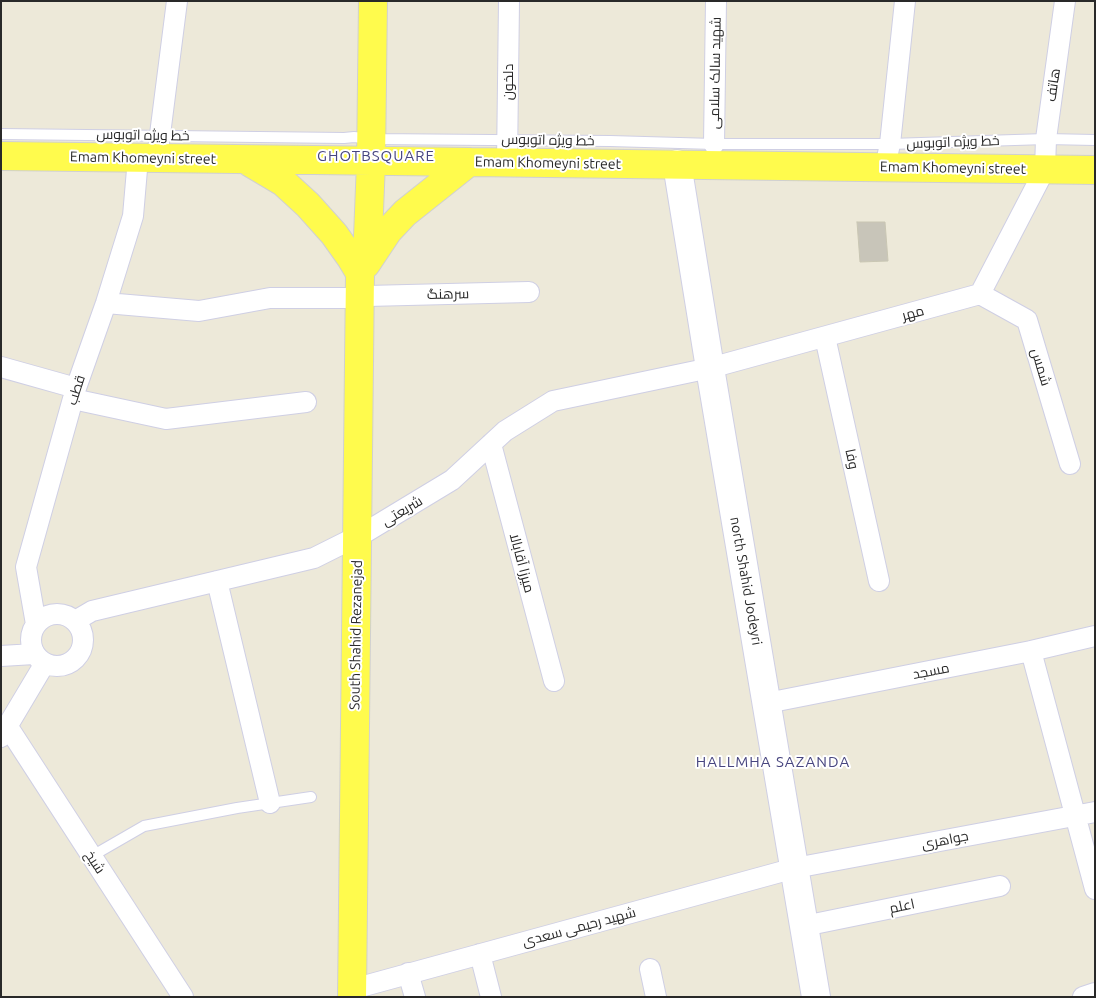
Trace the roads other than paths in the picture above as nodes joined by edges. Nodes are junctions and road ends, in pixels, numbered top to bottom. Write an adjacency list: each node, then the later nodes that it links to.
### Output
1 (177, 1): 13 (street, قطب)
2 (357, 1): 12 (main road)
3 (373, 1): 12 (main road)
4 (509, 1): 18 (street, دلخون)
5 (716, 1): 11 (street, شهید سالک سلامی)
6 (905, 1): 15 (street)
7 (1065, 1): 9 (street, هاتف)
8 (1, 134): 13 (lane, خط ویژه اتوبوس)
9 (1046, 139): 10 (lane, خط ویژه اتوبوس); 15 (lane, خط ویژه اتوبوس); 20 (street, هاتف)
10 (1095, 140)
11 (714, 144): 12 (lane, خط ویژه اتوبوس); 15 (lane, خط ویژه اتوبوس)
12 (362, 149): 13 (lane, خط ویژه اتوبوس); 16 (main road, Emam Khomeyni street); 17 (main road, Emam Khomeyni street); 22 (main road, South Shahid Rezanejad)
13 (152, 150): 14 (main road, Emam Khomeyni street); 16 (main road, Emam Khomeyni street); 25 (street, قطب)
14 (1, 156)
15 (888, 156): 19 (main road, Emam Khomeyni street); 20 (main road, Emam Khomeyni street)
16 (245, 159): 22 (main road)
17 (469, 162): 18 (main road, Emam Khomeyni street); 22 (main road)
18 (507, 163): 19 (main road, Emam Khomeyni street)
19 (677, 164): 28 (main road, north Shahid Jodeyri)
20 (1044, 169): 21 (main road, Emam Khomeyni street); 24 (street)
21 (1095, 170)
22 (361, 272): 23 (street, سرهنگ); 25 (street, سرهنگ); 55 (main road, South Shahid Rezanejad)
23 (529, 292)
24 (980, 294): 26 (street, مهر); 32 (street, شمس)
25 (106, 303): 29 (street, قطب)
26 (825, 337): 28 (street, مهر); 34 (street, وفا)
27 (1, 367): 29 (street)
28 (710, 368): 31 (street, شریعتی); 42 (main road, north Shahid Jodeyri)
29 (74, 393): 30 (street); 36 (street, قطب)
30 (306, 402)
31 (491, 444): 33 (street, شریعتی); 41 (street, میرزا آقابالا)
32 (1070, 464)
33 (217, 581): 35 (street, شریعتی); 45 (street)
34 (879, 581)
35 (75, 622): 36 (street); 40 (street)
36 (36, 624): 40 (street)
37 (1095, 636): 38 (street, مسجد)
38 (1031, 651): 42 (street, مسجد); 46 (street)
39 (1, 656): 40 (street)
40 (40, 659): 43 (street)
41 (554, 682)
42 (767, 704): 48 (main road, north Shahid Jodeyri)
43 (4, 732): 47 (street, شیخ)
44 (311, 797): 45 (lane)
45 (270, 803): 47 (lane)
46 (1085, 813): 48 (street, جواهری); 50 (street)
47 (92, 856): 57 (street, شیخ)
48 (795, 868): 51 (main road, north Shahid Jodeyri); 52 (street, شهید رحیمی سعدی)
49 (1000, 886): 51 (street, اعلم)
50 (1095, 889)
51 (804, 926): 61 (main road, north Shahid Jodeyri)
52 (480, 954): 54 (street, شهید رحیمی سعدی); 59 (street)
53 (650, 969): 60 (street)
54 (408, 974): 55 (street, شهید رحیمی سعدی); 58 (street)
55 (358, 991)
56 (1095, 994): 62 (street)
57 (183, 997)
58 (415, 997)
59 (491, 997)
60 (656, 997)
61 (816, 997)
62 (1083, 997)

